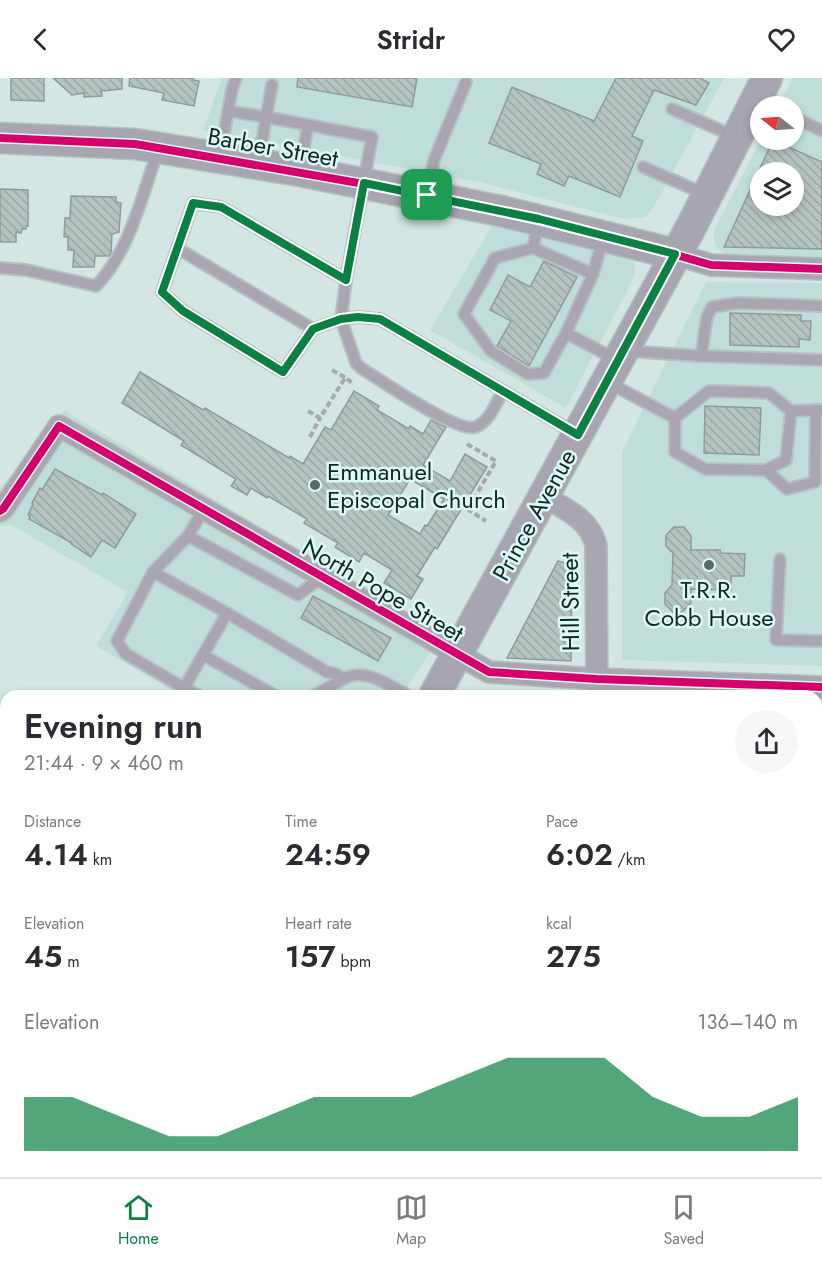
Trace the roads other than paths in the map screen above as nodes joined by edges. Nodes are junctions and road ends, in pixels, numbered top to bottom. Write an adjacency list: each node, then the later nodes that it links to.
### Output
1 (236, 78): 6 (lane)
2 (466, 82): 19 (lane)
3 (272, 85): 7 (lane)
4 (763, 93): 11 (street, Prince Avenue)
5 (672, 110): 11 (lane)
6 (228, 111): 7 (lane); 14 (lane)
7 (266, 117): 9 (lane); 15 (lane)
8 (804, 122): 10 (lane)
9 (308, 124): 17 (lane); 18 (lane)
10 (822, 131)
11 (737, 137): 20 (street, Prince Avenue)
12 (0, 138): 13 (street, Barber Street)
13 (159, 148): 14 (street, Barber Street); 26 (lane)
14 (220, 158): 15 (street, Barber Street)
15 (258, 165): 17 (street, Barber Street)
16 (643, 167): 20 (lane)
17 (300, 171): 18 (street, Barber Street)
18 (364, 183): 19 (street, Barber Street); 29 (lane)
19 (427, 195): 21 (street, Barber Street)
20 (707, 195): 25 (street, Prince Avenue)
21 (539, 219): 22 (street, Barber Street); 24 (lane)
22 (604, 236): 25 (street, Barber Street); 28 (lane)
23 (177, 248): 29 (lane); 32 (lane); 32 (lane)
24 (533, 248): 28 (lane); 33 (lane)
25 (675, 254): 27 (street); 36 (street, Prince Avenue)
26 (0, 268)
27 (822, 269)
28 (593, 274): 33 (lane)
29 (346, 280): 31 (lane)
30 (822, 306): 34 (lane)
31 (341, 319): 32 (lane); 37 (lane); 37 (lane)
32 (313, 329)
33 (566, 333): 36 (lane)
34 (701, 356): 35 (lane); 36 (lane)
35 (822, 360)
36 (616, 365): 40 (lane); 41 (street, Prince Avenue)
37 (503, 391): 41 (lane)
38 (819, 410): 39 (lane); 42 (lane)
39 (790, 411): 40 (lane); 42 (lane)
40 (675, 418): 42 (lane)
41 (578, 435): 43 (street, Prince Avenue)
42 (766, 470)
43 (544, 497): 53 (street, Prince Avenue); 56 (street, Hill Street)
44 (204, 509): 45 (street, North Pope Street); 46 (lane); 49 (street, North Pope Street)
45 (0, 511)
46 (188, 536): 48 (lane); 49 (lane)
47 (780, 559): 51 (lane)
48 (153, 572): 50 (lane); 55 (lane)
49 (322, 577): 53 (street, North Pope Street)
50 (227, 613): 52 (lane); 54 (lane)
51 (822, 641)
52 (204, 655): 55 (lane); 59 (lane)
53 (457, 655): 56 (street, North Pope Street); 62 (street, Prince Avenue)
54 (343, 679): 60 (lane); 61 (lane)
55 (184, 687): 58 (lane)
56 (597, 687): 63 (street, North Pope Street)
57 (822, 687): 63 (street, North Pope Street)
58 (189, 690)
59 (265, 690)
60 (324, 690)
61 (398, 690)
62 (437, 690)
63 (753, 690)

